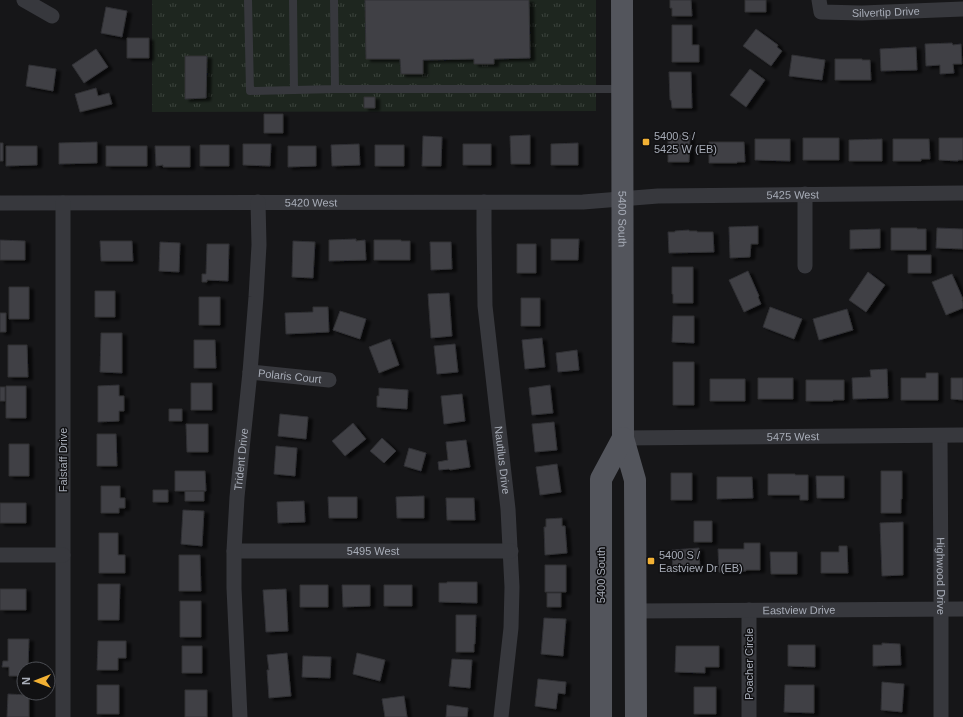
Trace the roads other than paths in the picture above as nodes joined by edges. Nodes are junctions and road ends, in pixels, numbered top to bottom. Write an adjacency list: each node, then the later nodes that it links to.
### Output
1 (24, 0): 8 (street)
2 (248, 0): 11 (lane)
3 (293, 0): 11 (lane)
4 (334, 0): 9 (lane)
5 (622, 0): 10 (main road, 5400 South)
6 (819, 0): 7 (street, Silvertip Drive)
7 (963, 9)
8 (52, 16)
9 (334, 89): 10 (lane); 11 (lane)
10 (622, 89): 14 (main road, 5400 South)
11 (294, 90)
12 (963, 193): 13 (street, 5425 West)
13 (805, 194): 14 (street, 5425 West); 19 (street)
14 (622, 199): 16 (street, 5420 West); 24 (main road, 5400 South)
15 (258, 202): 16 (street, 5420 West); 18 (street, 5420 West); 20 (street, Trident Drive)
16 (484, 202): 26 (street, Nautilus Drive)
17 (0, 203): 18 (street, 5420 West)
18 (63, 203): 28 (street, Falstaff Drive)
19 (805, 266)
20 (250, 372): 21 (street, Polaris Court); 25 (street, Trident Drive)
21 (329, 380)
22 (963, 435): 23 (street, 5475 West)
23 (940, 436): 24 (street, 5475 West); 30 (street, Highwood Drive)
24 (623, 438): 32 (main road, 5400 South); 36 (main road, 5400 South)
25 (234, 551): 26 (street, 5495 West); 34 (street, Trident Drive)
26 (511, 551): 35 (street, Nautilus Drive)
27 (0, 555): 28 (street)
28 (63, 555): 33 (street, Falstaff Drive)
29 (963, 608): 30 (street, Eastview Drive)
30 (941, 609): 31 (street, Eastview Drive); 39 (street, Highwood Drive)
31 (749, 610): 32 (street, Eastview Drive); 38 (street, Poacher Circle)
32 (636, 611): 37 (main road, 5400 South)
33 (63, 717)
34 (240, 717)
35 (501, 717)
36 (601, 717)
37 (636, 717)
38 (749, 717)
39 (941, 717)

